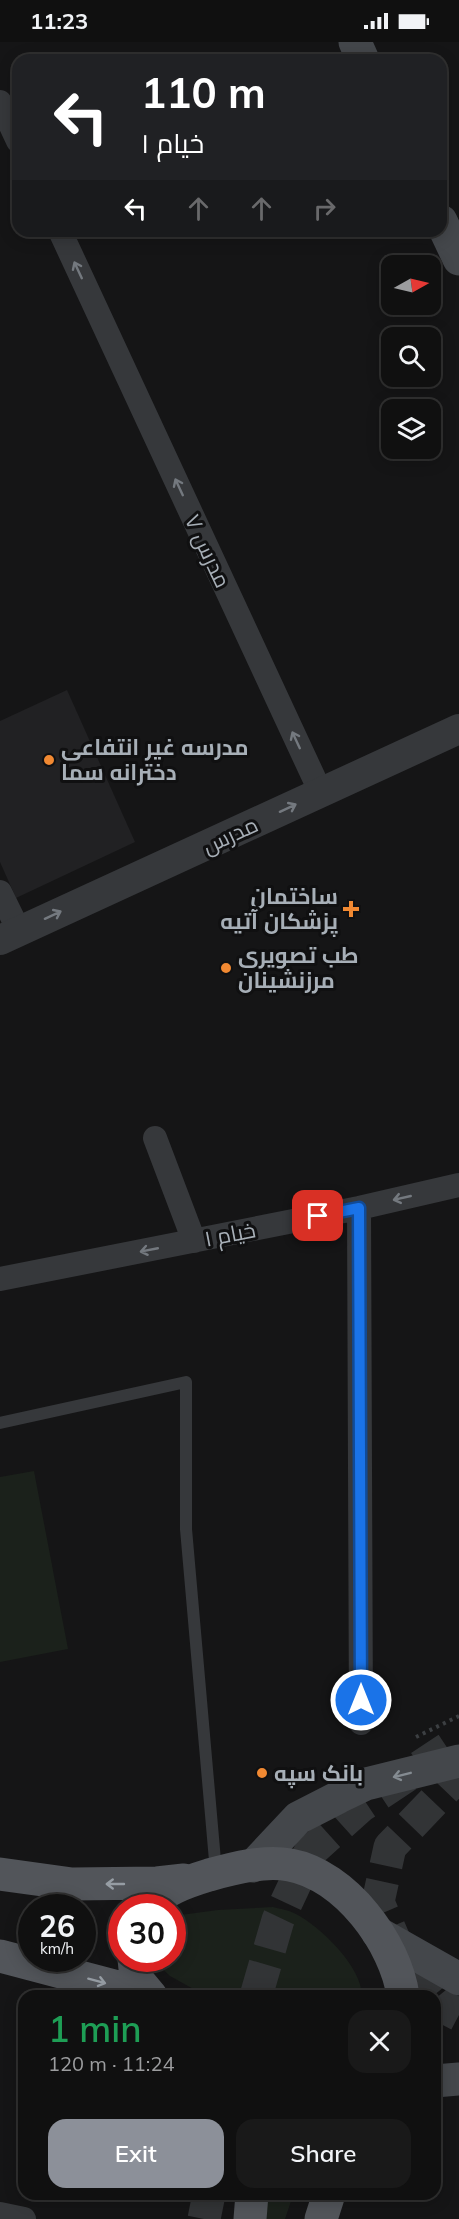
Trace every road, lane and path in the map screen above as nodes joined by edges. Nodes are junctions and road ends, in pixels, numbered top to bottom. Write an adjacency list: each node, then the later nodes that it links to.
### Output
1 (0, 102): 2 (street)
2 (12, 128)
3 (447, 234): 5 (main road)
4 (63, 237): 7 (street, مدرس ۷, one-way to 4)
5 (459, 259)
6 (459, 729): 7 (street, مدرس)
7 (321, 793): 9 (street, مدرس, one-way to 7)
8 (0, 892): 9 (street)
9 (9, 935)
10 (155, 1138): 13 (street)
11 (459, 1185): 12 (street, خیام ۱, one-way to 12)
12 (359, 1208): 13 (street, خیام ۱); 16 (street)
13 (194, 1241): 14 (street, خیام ۱, one-way to 14)
14 (0, 1279)
15 (0, 1423): 20 (lane)
16 (361, 1723)
17 (459, 1761): 18 (main road, one-way to 18)
18 (253, 1866): 20 (main road); 22 (main road)
19 (0, 1874): 20 (main road, one-way to 19)
20 (205, 1876): 21 (main road)
21 (161, 1894)
22 (378, 1933): 25 (main road); 28 (main road)
23 (0, 1956): 26 (main road, one-way to 26)
24 (135, 1972): 27 (main road)
25 (459, 1979)
26 (127, 1990)
27 (145, 1990)
28 (401, 1990)
29 (459, 2079): 30 (main road)
30 (441, 2080)
31 (252, 2200): 35 (main road)
32 (327, 2200): 36 (main road)
33 (0, 2214): 34 (street)
34 (24, 2219)
35 (250, 2219)
36 (321, 2219)

